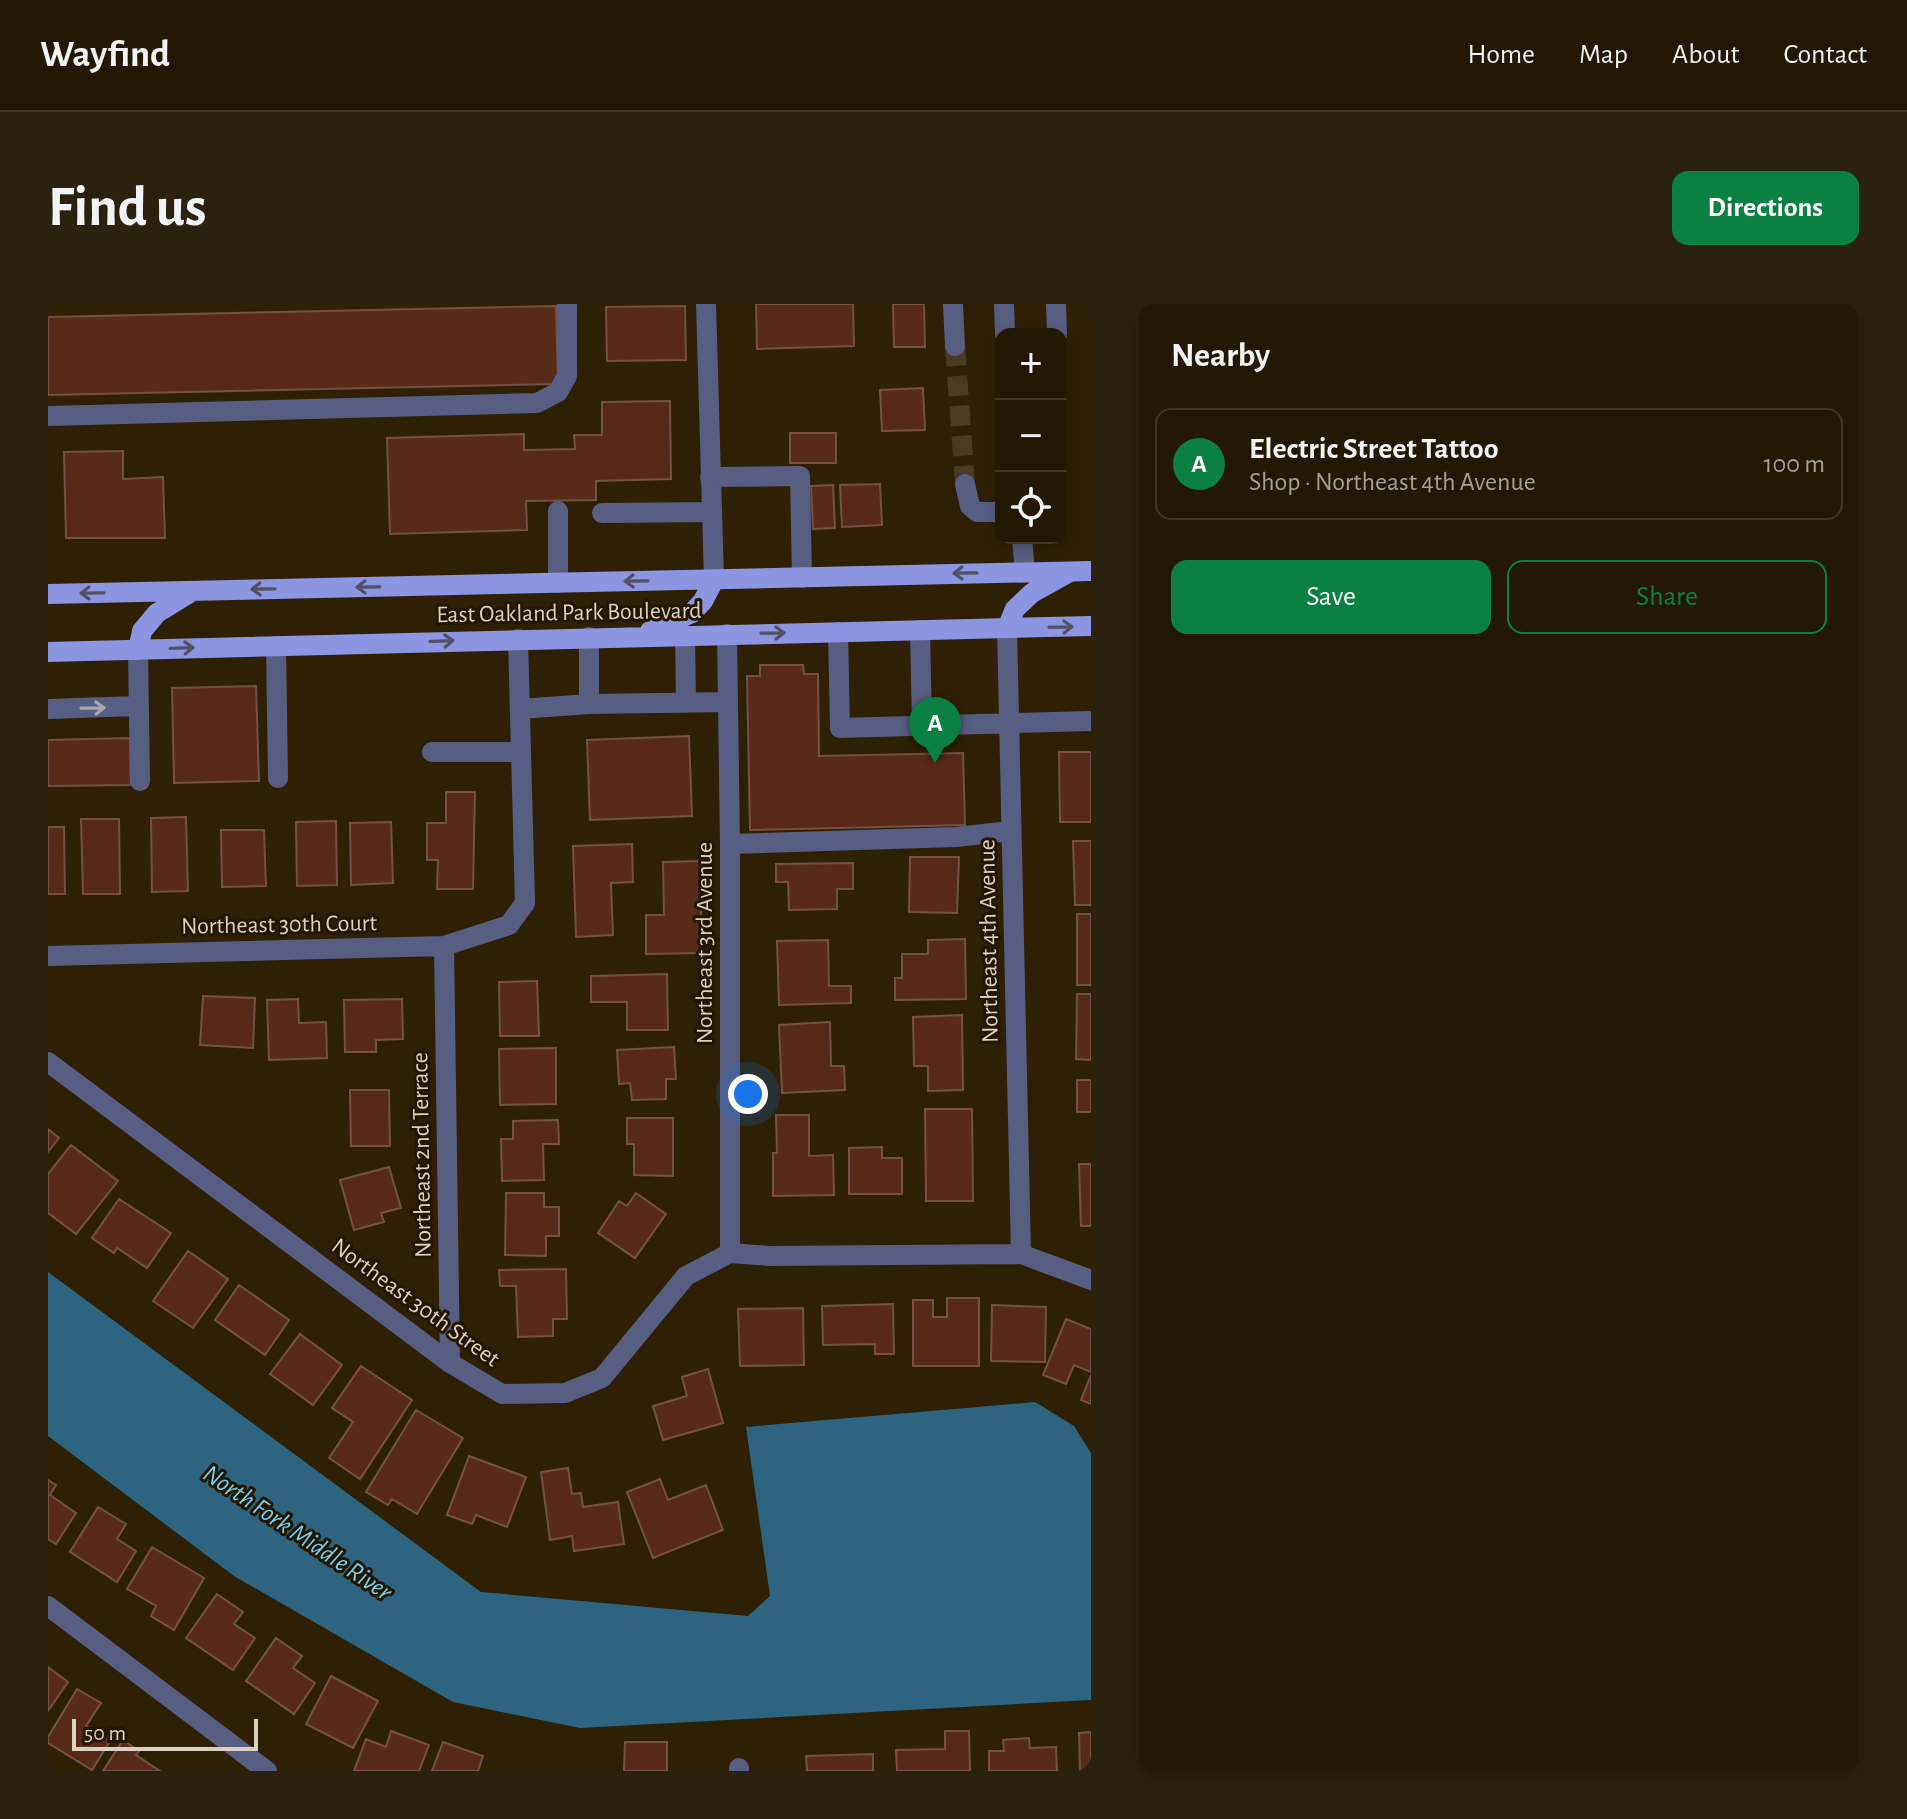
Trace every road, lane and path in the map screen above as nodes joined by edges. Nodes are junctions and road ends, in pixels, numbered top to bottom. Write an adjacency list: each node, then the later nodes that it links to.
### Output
1 (567, 304): 9 (street)
2 (706, 304): 10 (street)
3 (953, 304): 8 (street)
4 (1004, 304): 6 (street)
5 (1056, 304): 7 (street)
6 (1005, 328)
7 (1057, 328)
8 (955, 346)
9 (48, 416)
10 (710, 477): 13 (street); 19 (street)
11 (965, 484): 14 (street)
12 (558, 511): 21 (street)
13 (712, 512): 15 (street); 20 (street)
14 (995, 512)
15 (602, 513)
16 (1023, 544): 18 (street)
17 (1081, 571): 18 (main road, East Oakland Park Boulevard); 25 (main road)
18 (1025, 572): 19 (main road, East Oakland Park Boulevard, one-way to 19)
19 (802, 578): 20 (main road, East Oakland Park Boulevard)
20 (714, 580): 21 (main road, East Oakland Park Boulevard, one-way to 21); 30 (main road)
21 (558, 583): 22 (main road, East Oakland Park Boulevard, one-way to 22)
22 (193, 591): 23 (main road, East Oakland Park Boulevard, one-way to 23); 34 (main road)
23 (48, 594)
24 (1091, 626): 25 (main road, East Oakland Park Boulevard, one-way to 24)
25 (1007, 628): 26 (main road, East Oakland Park Boulevard); 43 (street, Northeast 4th Avenue)
26 (920, 630): 27 (main road, East Oakland Park Boulevard); 44 (street)
27 (838, 632): 28 (main road, East Oakland Park Boulevard, one-way to 27); 44 (street)
28 (727, 634): 29 (main road, East Oakland Park Boulevard); 36 (street, Northeast 3rd Avenue)
29 (685, 635): 30 (main road, East Oakland Park Boulevard); 37 (street)
30 (639, 636): 31 (main road, East Oakland Park Boulevard)
31 (589, 637): 32 (main road, East Oakland Park Boulevard); 38 (street)
32 (518, 639): 33 (main road, East Oakland Park Boulevard, one-way to 32); 41 (street)
33 (276, 646): 34 (main road, East Oakland Park Boulevard, one-way to 33); 47 (street)
34 (138, 650): 35 (main road, East Oakland Park Boulevard); 39 (street)
35 (48, 652)
36 (728, 702): 37 (street); 50 (street, Northeast 3rd Avenue)
37 (686, 703): 38 (street)
38 (589, 704): 41 (street)
39 (138, 706): 40 (street, one-way to 39); 48 (street)
40 (48, 709)
41 (520, 709): 46 (street)
42 (1091, 721): 43 (street)
43 (1009, 724): 44 (street); 49 (street, Northeast 4th Avenue)
44 (922, 726)
45 (432, 752): 46 (street)
46 (521, 752): 51 (street, Northeast 30th Court)
47 (278, 778)
48 (140, 781)
49 (1011, 831): 50 (street); 55 (street, Northeast 4th Avenue)
50 (730, 844): 54 (street, Northeast 3rd Avenue)
51 (444, 946): 52 (street, Northeast 30th Court); 57 (street, Northeast 2nd Terrace)
52 (48, 956)
53 (48, 1062): 57 (street, Northeast 30th Street)
54 (730, 1253): 55 (street); 57 (street, Northeast 30th Street)
55 (1021, 1254): 56 (street)
56 (1091, 1280)
57 (450, 1363)
58 (48, 1606): 59 (street)
59 (267, 1771)

